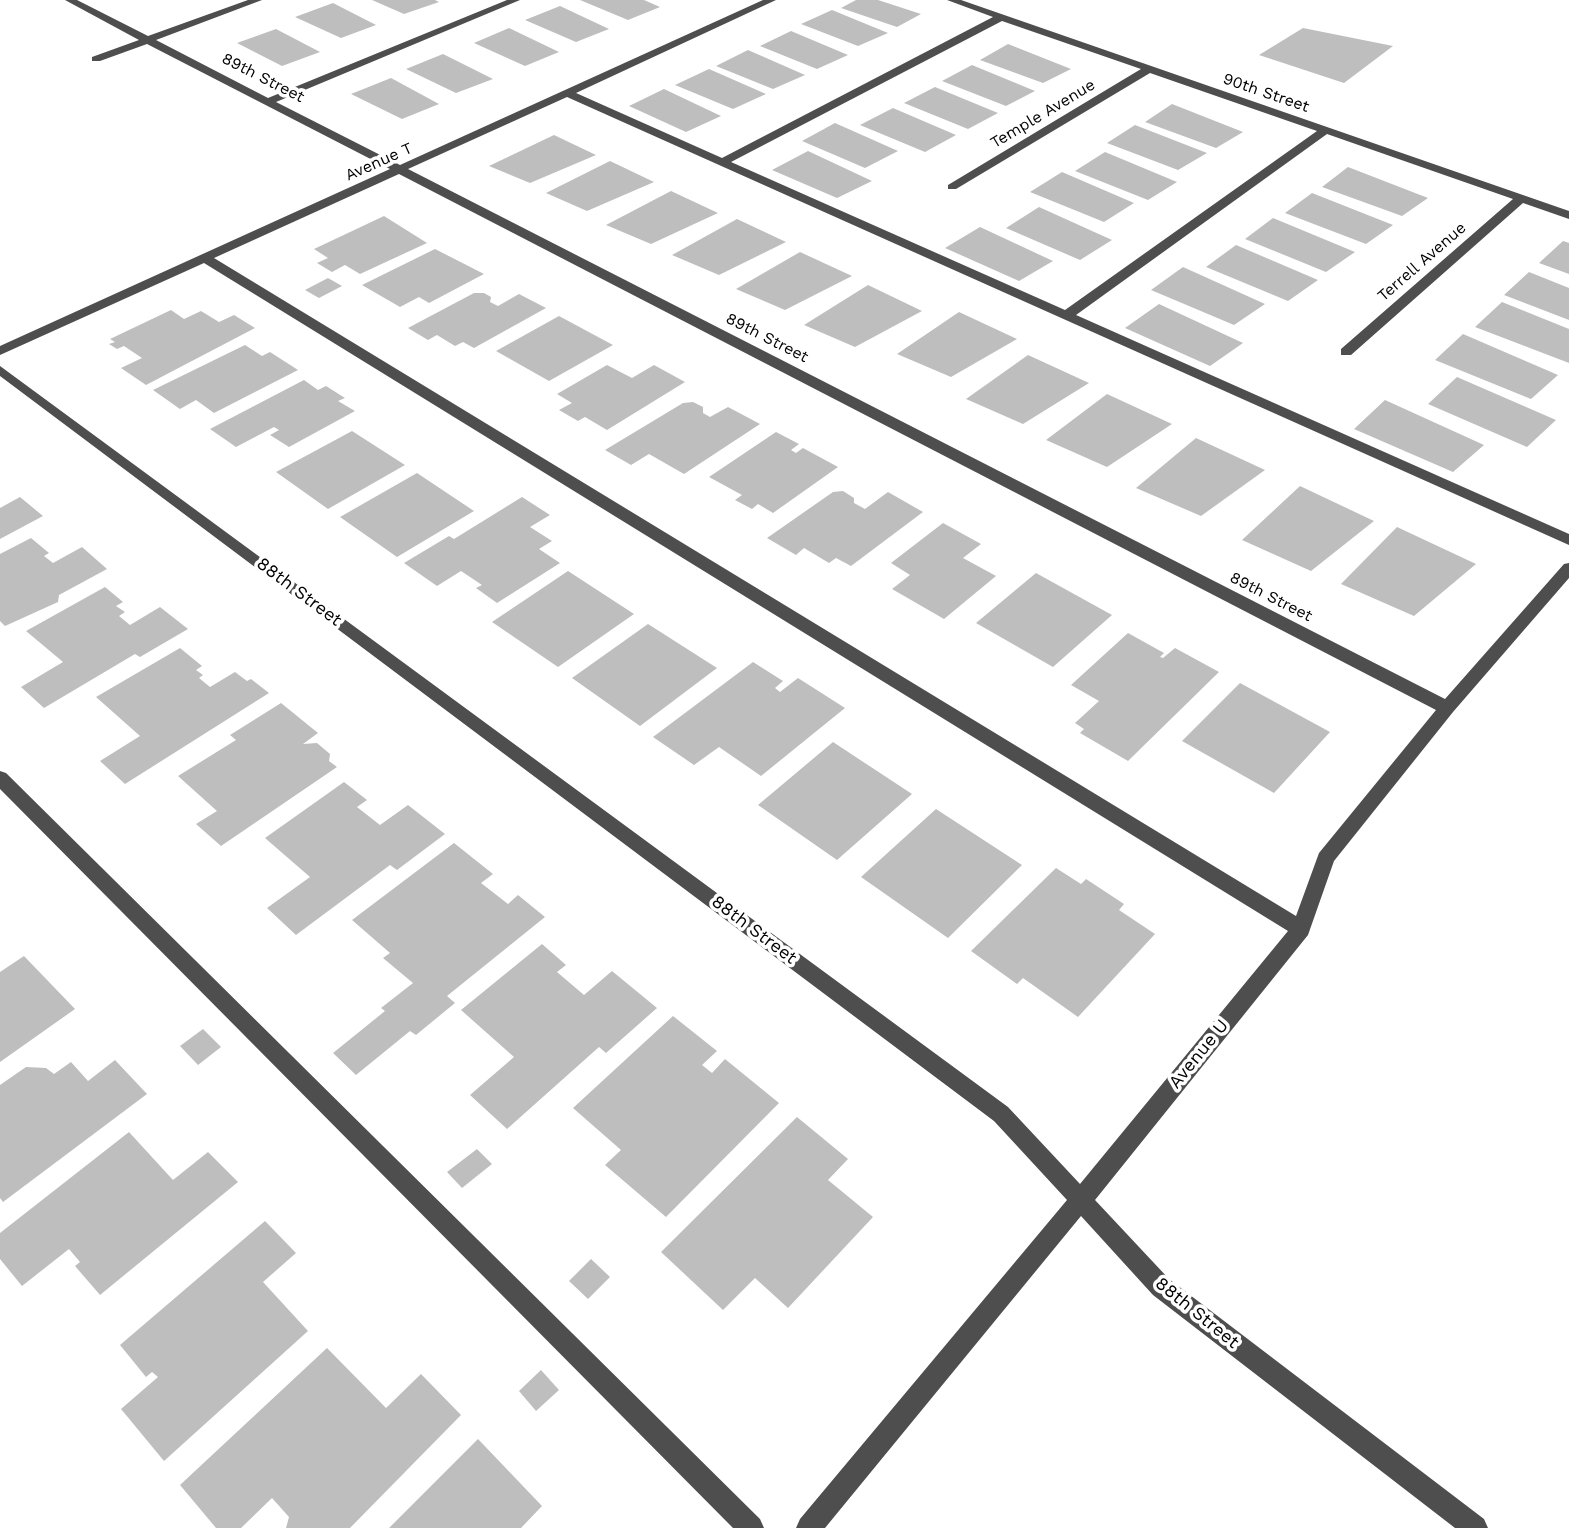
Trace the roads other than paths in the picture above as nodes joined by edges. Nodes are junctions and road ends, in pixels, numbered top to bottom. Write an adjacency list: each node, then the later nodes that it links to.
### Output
1 (70, 0): 7 (street, 89th Street)
2 (257, 0): 7 (street)
3 (516, 0): 11 (street)
4 (771, 0): 10 (street, Avenue T)
5 (952, 0): 6 (street, 90th Street)
6 (1001, 17): 9 (street, 90th Street); 13 (street)
7 (150, 40): 8 (street); 11 (street, 89th Street)
8 (96, 60)
9 (1149, 69): 12 (street, 90th Street); 15 (street, Temple Avenue)
10 (567, 93): 13 (street); 14 (street, Avenue T)
11 (268, 101): 14 (street, 89th Street)
12 (1326, 130): 16 (street, 90th Street); 19 (street)
13 (722, 162): 19 (street)
14 (401, 169): 18 (street, Avenue T); 25 (street, 89th Street)
15 (952, 187)
16 (1521, 198): 17 (street, 90th Street); 21 (street, Terrell Avenue)
17 (1569, 215)
18 (205, 258): 20 (street, Avenue T); 27 (street)
19 (1066, 316): 23 (street)
20 (0, 351)
21 (1346, 352)
22 (0, 370): 28 (street, 88th Street)
23 (1569, 540)
24 (1569, 568): 25 (street, Avenue U)
25 (1447, 708): 27 (street, Avenue U)
26 (0, 778): 29 (street)
27 (1301, 929): 28 (street, Avenue U)
28 (1080, 1202): 30 (street, Avenue U); 31 (street, 88th Street)
29 (751, 1528)
30 (809, 1528)
31 (1475, 1528)

